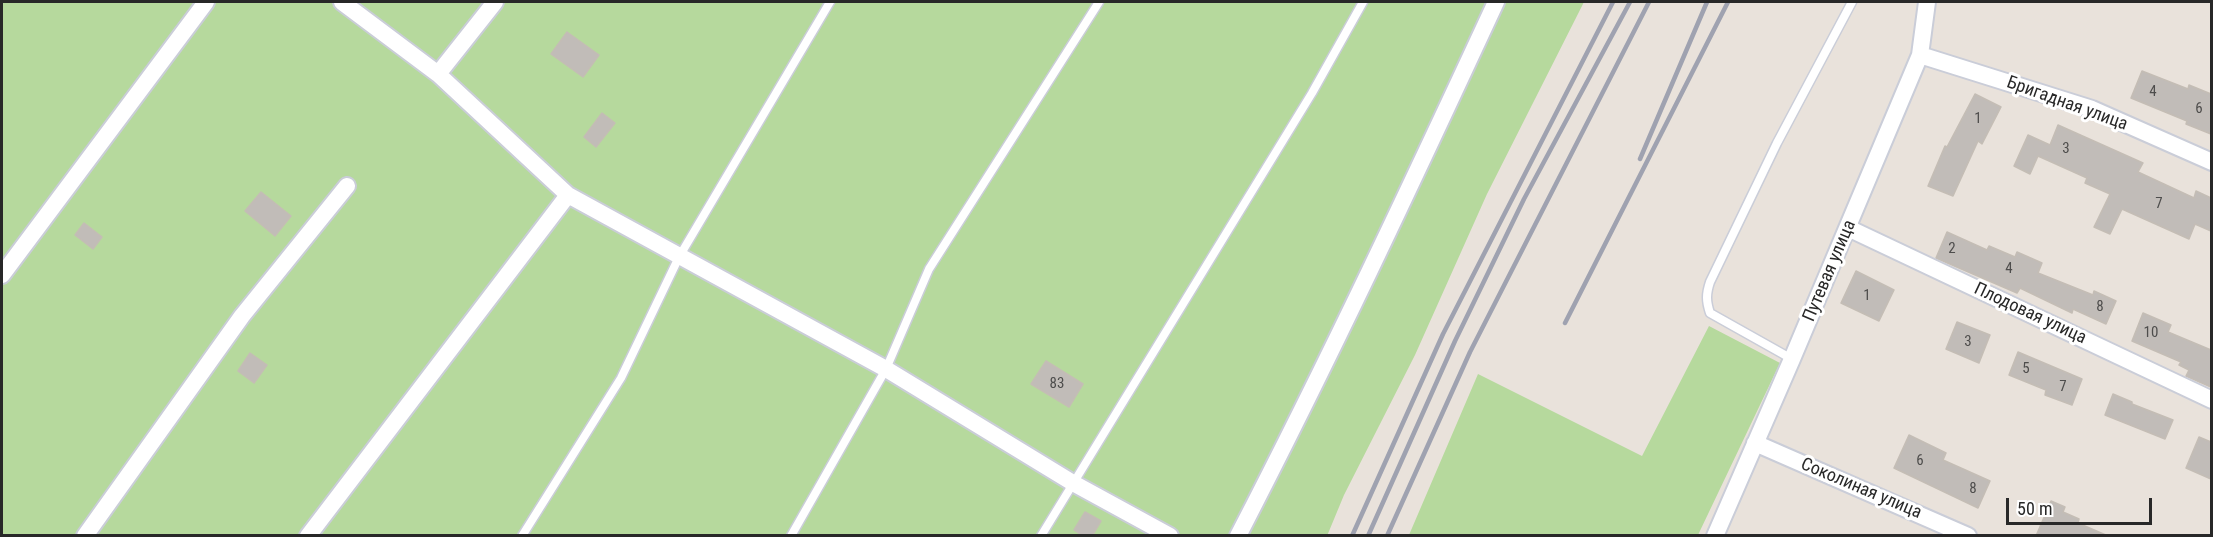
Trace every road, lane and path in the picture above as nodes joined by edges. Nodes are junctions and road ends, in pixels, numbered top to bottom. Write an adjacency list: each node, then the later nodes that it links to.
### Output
1 (206, 2): 17 (street)
2 (342, 2): 11 (street)
3 (495, 2): 11 (street)
4 (830, 2): 16 (lane)
5 (1099, 2): 19 (lane)
6 (1363, 2): 22 (lane)
7 (1496, 2): 29 (street)
8 (1852, 2): 18 (lane)
9 (1927, 2): 10 (street, Путевая улица)
10 (1920, 55): 12 (street, Бригадная улица); 15 (street, Путевая улица)
11 (438, 74): 14 (street)
12 (2211, 162)
13 (347, 186): 23 (street)
14 (568, 195): 16 (street); 24 (street)
15 (1848, 228): 18 (street, Путевая улица); 20 (street, Плодовая улица)
16 (679, 257): 19 (street); 25 (lane)
17 (2, 275)
18 (1792, 359): 21 (street, Путевая улица)
19 (886, 369): 22 (street); 26 (lane)
20 (2211, 400)
21 (1755, 443): 30 (street, Путевая улица); 31 (street, Соколиная улица)
22 (1073, 483): 27 (lane); 28 (street)
23 (85, 536)
24 (308, 536)
25 (522, 536)
26 (790, 536)
27 (1041, 536)
28 (1170, 536)
29 (1238, 536)
30 (1715, 536)
31 (1968, 536)

